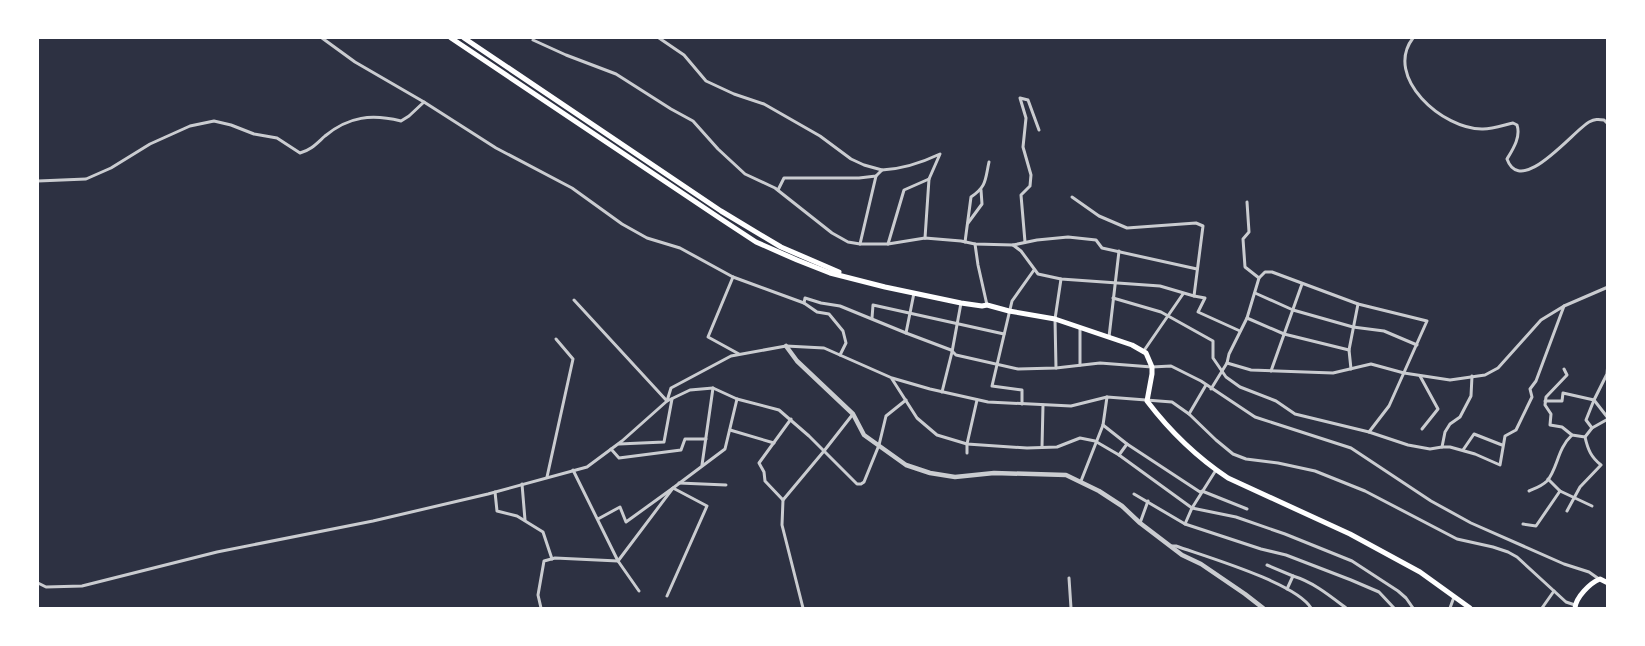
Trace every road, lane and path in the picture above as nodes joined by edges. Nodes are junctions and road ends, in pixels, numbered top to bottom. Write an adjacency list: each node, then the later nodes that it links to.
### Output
1 (322, 38): 7 (street)
2 (451, 38): 35 (main road)
3 (464, 38): 35 (main road)
4 (659, 38): 11 (street)
5 (1413, 38): 8 (street)
6 (533, 40): 15 (street)
7 (424, 102): 14 (street); 30 (street)
8 (1608, 124)
9 (1039, 130): 22 (street)
10 (989, 162): 16 (street)
11 (882, 170): 12 (street); 13 (street)
12 (876, 176): 15 (street); 23 (street)
13 (929, 179): 20 (street); 24 (street)
14 (38, 181)
15 (778, 190): 23 (street)
16 (981, 190): 19 (street); 19 (street)
17 (1072, 197): 28 (street)
18 (1247, 202): 31 (street)
19 (967, 224): 21 (street)
20 (925, 238): 21 (street); 24 (street)
21 (965, 242): 25 (street)
22 (1025, 242): 26 (street); 27 (street)
23 (860, 244): 24 (street)
24 (888, 244)
25 (975, 244): 26 (street); 46 (street)
26 (1013, 245): 29 (street)
27 (1118, 251): 28 (street); 33 (street)
28 (1197, 269): 40 (street)
29 (1034, 270): 32 (street); 49 (street)
30 (732, 277): 43 (street); 69 (street)
31 (1259, 278): 34 (street); 38 (street)
32 (1061, 279): 33 (street); 54 (street)
33 (1116, 282): 39 (street); 41 (street)
34 (1302, 284): 45 (street); 48 (street)
35 (885, 287): 37 (main road)
36 (1608, 287): 47 (street)
37 (914, 293): 44 (main road); 50 (street)
38 (1255, 293): 48 (street); 53 (street)
39 (1183, 294): 40 (street); 51 (street)
40 (1194, 296): 58 (street)
41 (1113, 298): 51 (street); 62 (street)
42 (574, 300): 97 (street)
43 (804, 302): 52 (street); 70 (street)
44 (961, 303): 46 (main road); 55 (street)
45 (1358, 304): 56 (street); 65 (street)
46 (987, 305): 49 (main road)
47 (1564, 306): 83 (street); 118 (street)
48 (1293, 310): 56 (street); 61 (street)
49 (1008, 311): 54 (main road); 60 (street)
50 (910, 314): 52 (street); 55 (street); 59 (street)
51 (1168, 316): 68 (street); 79 (street)
52 (872, 318): 59 (street)
53 (1247, 318): 58 (street); 61 (street)
54 (1055, 319): 57 (main road); 76 (street)
55 (957, 324): 60 (street); 67 (street)
56 (1353, 327): 65 (street); 66 (street)
57 (1080, 328): 62 (main road); 74 (street)
58 (1240, 331): 71 (street)
59 (906, 333): 67 (street)
60 (1004, 334): 73 (street)
61 (1284, 334): 66 (street); 80 (street)
62 (1109, 337): 68 (main road)
63 (556, 339): 129 (street)
64 (786, 346): 69 (street); 70 (street); 100 (street)
65 (1417, 346): 81 (street)
66 (1349, 350): 77 (street)
67 (952, 352): 73 (street); 88 (street)
68 (1143, 352): 75 (main road)
69 (740, 354): 97 (street)
70 (840, 355): 84 (street)
71 (1227, 363): 79 (street); 80 (street)
72 (1608, 363): 94 (street)
73 (997, 365): 76 (street); 98 (street)
74 (1080, 365): 75 (street); 76 (street)
75 (1152, 367): 85 (street); 95 (main road)
76 (1056, 368)
77 (1351, 369): 80 (street); 81 (street)
78 (1564, 369): 96 (street)
79 (1222, 371): 87 (street); 108 (street)
80 (1271, 372)
81 (1404, 373): 82 (street); 108 (street)
82 (1420, 375): 83 (street); 106 (street)
83 (1472, 376): 119 (street)
84 (892, 378): 88 (street); 92 (street)
85 (1206, 385): 87 (street); 101 (street)
86 (713, 388): 90 (street); 91 (street); 111 (street)
87 (1211, 389): 159 (street)
88 (942, 392): 93 (street)
89 (1107, 397): 95 (street); 99 (street); 104 (street)
90 (672, 399): 97 (street); 114 (street)
91 (737, 399): 102 (street); 107 (street)
92 (906, 400): 115 (street); 117 (street)
93 (977, 400): 98 (street); 115 (street)
94 (1594, 400): 96 (street); 103 (street); 105 (street)
95 (1147, 401): 101 (street); 128 (main road)
96 (1545, 401): 109 (street)
97 (666, 402): 114 (street)
98 (1022, 404): 99 (street)
99 (1043, 404): 120 (street)
100 (853, 414): 117 (street); 123 (street)
101 (1189, 414): 163 (street)
102 (791, 419): 113 (street); 123 (street)
103 (1608, 419): 105 (street)
104 (1103, 426): 112 (street); 116 (street)
105 (1592, 428): 110 (street)
106 (1422, 429)
107 (730, 430): 113 (street); 126 (street)
108 (1369, 432): 119 (street)
109 (1572, 435): 110 (street); 130 (street)
110 (1585, 437): 141 (street)
111 (706, 438): 121 (street); 126 (street)
112 (1096, 442): 120 (street); 125 (street); 131 (street)
113 (774, 443): 142 (street)
114 (618, 444): 121 (street)
115 (967, 444): 120 (street); 124 (street)
116 (1127, 444): 125 (street); 136 (street)
117 (879, 445): 123 (street); 131 (street)
118 (1502, 445): 122 (street); 122 (street)
119 (1442, 447): 122 (street)
120 (1042, 448)
121 (611, 449): 127 (street)
122 (1463, 450)
123 (824, 452): 142 (street)
124 (967, 453)
125 (1120, 455): 145 (street)
126 (702, 466): 132 (street)
127 (573, 470): 129 (street); 148 (street)
128 (1216, 470): 136 (street); 166 (main road)
129 (547, 477): 133 (street)
130 (1548, 479): 137 (street); 138 (street)
131 (1081, 481): 150 (street)
132 (679, 483): 134 (street); 135 (street)
133 (522, 484): 139 (street); 149 (street)
134 (726, 485)
135 (673, 488): 148 (street); 155 (street); 165 (street)
136 (1202, 491): 145 (street); 146 (street)
137 (1529, 491)
138 (1560, 491): 141 (street); 152 (street)
139 (495, 492): 149 (street); 160 (street)
140 (1134, 494): 143 (street)
141 (1574, 498): 144 (street); 147 (street)
142 (783, 500): 169 (street)
143 (1148, 502): 150 (street); 151 (street)
144 (1592, 506)
145 (1192, 508): 151 (street); 175 (street)
146 (1246, 509)
147 (1567, 511)
148 (598, 519): 155 (street)
149 (525, 521): 154 (street)
150 (1140, 523): 153 (street)
151 (1185, 524): 174 (street)
152 (1523, 524)
153 (1172, 546): 162 (street); 171 (street)
154 (552, 559): 155 (street); 168 (street)
155 (618, 561): 164 (street)
156 (1267, 565): 157 (street)
157 (1293, 576): 162 (street); 173 (street)
158 (1069, 578): 170 (street)
159 (1600, 579): 161 (main road); 167 (main road)
160 (38, 583)
161 (1608, 583)
162 (1287, 589): 172 (street)
163 (1554, 590): 167 (street); 178 (street)
164 (639, 591)
165 (668, 596)
166 (1455, 596): 176 (street); 177 (main road)
167 (1575, 607)
168 (540, 608)
169 (803, 608)
170 (1071, 608)
171 (1263, 608)
172 (1310, 608)
173 (1346, 608)
174 (1394, 608)
175 (1413, 608)
176 (1450, 608)
177 (1470, 608)
178 (1542, 608)

